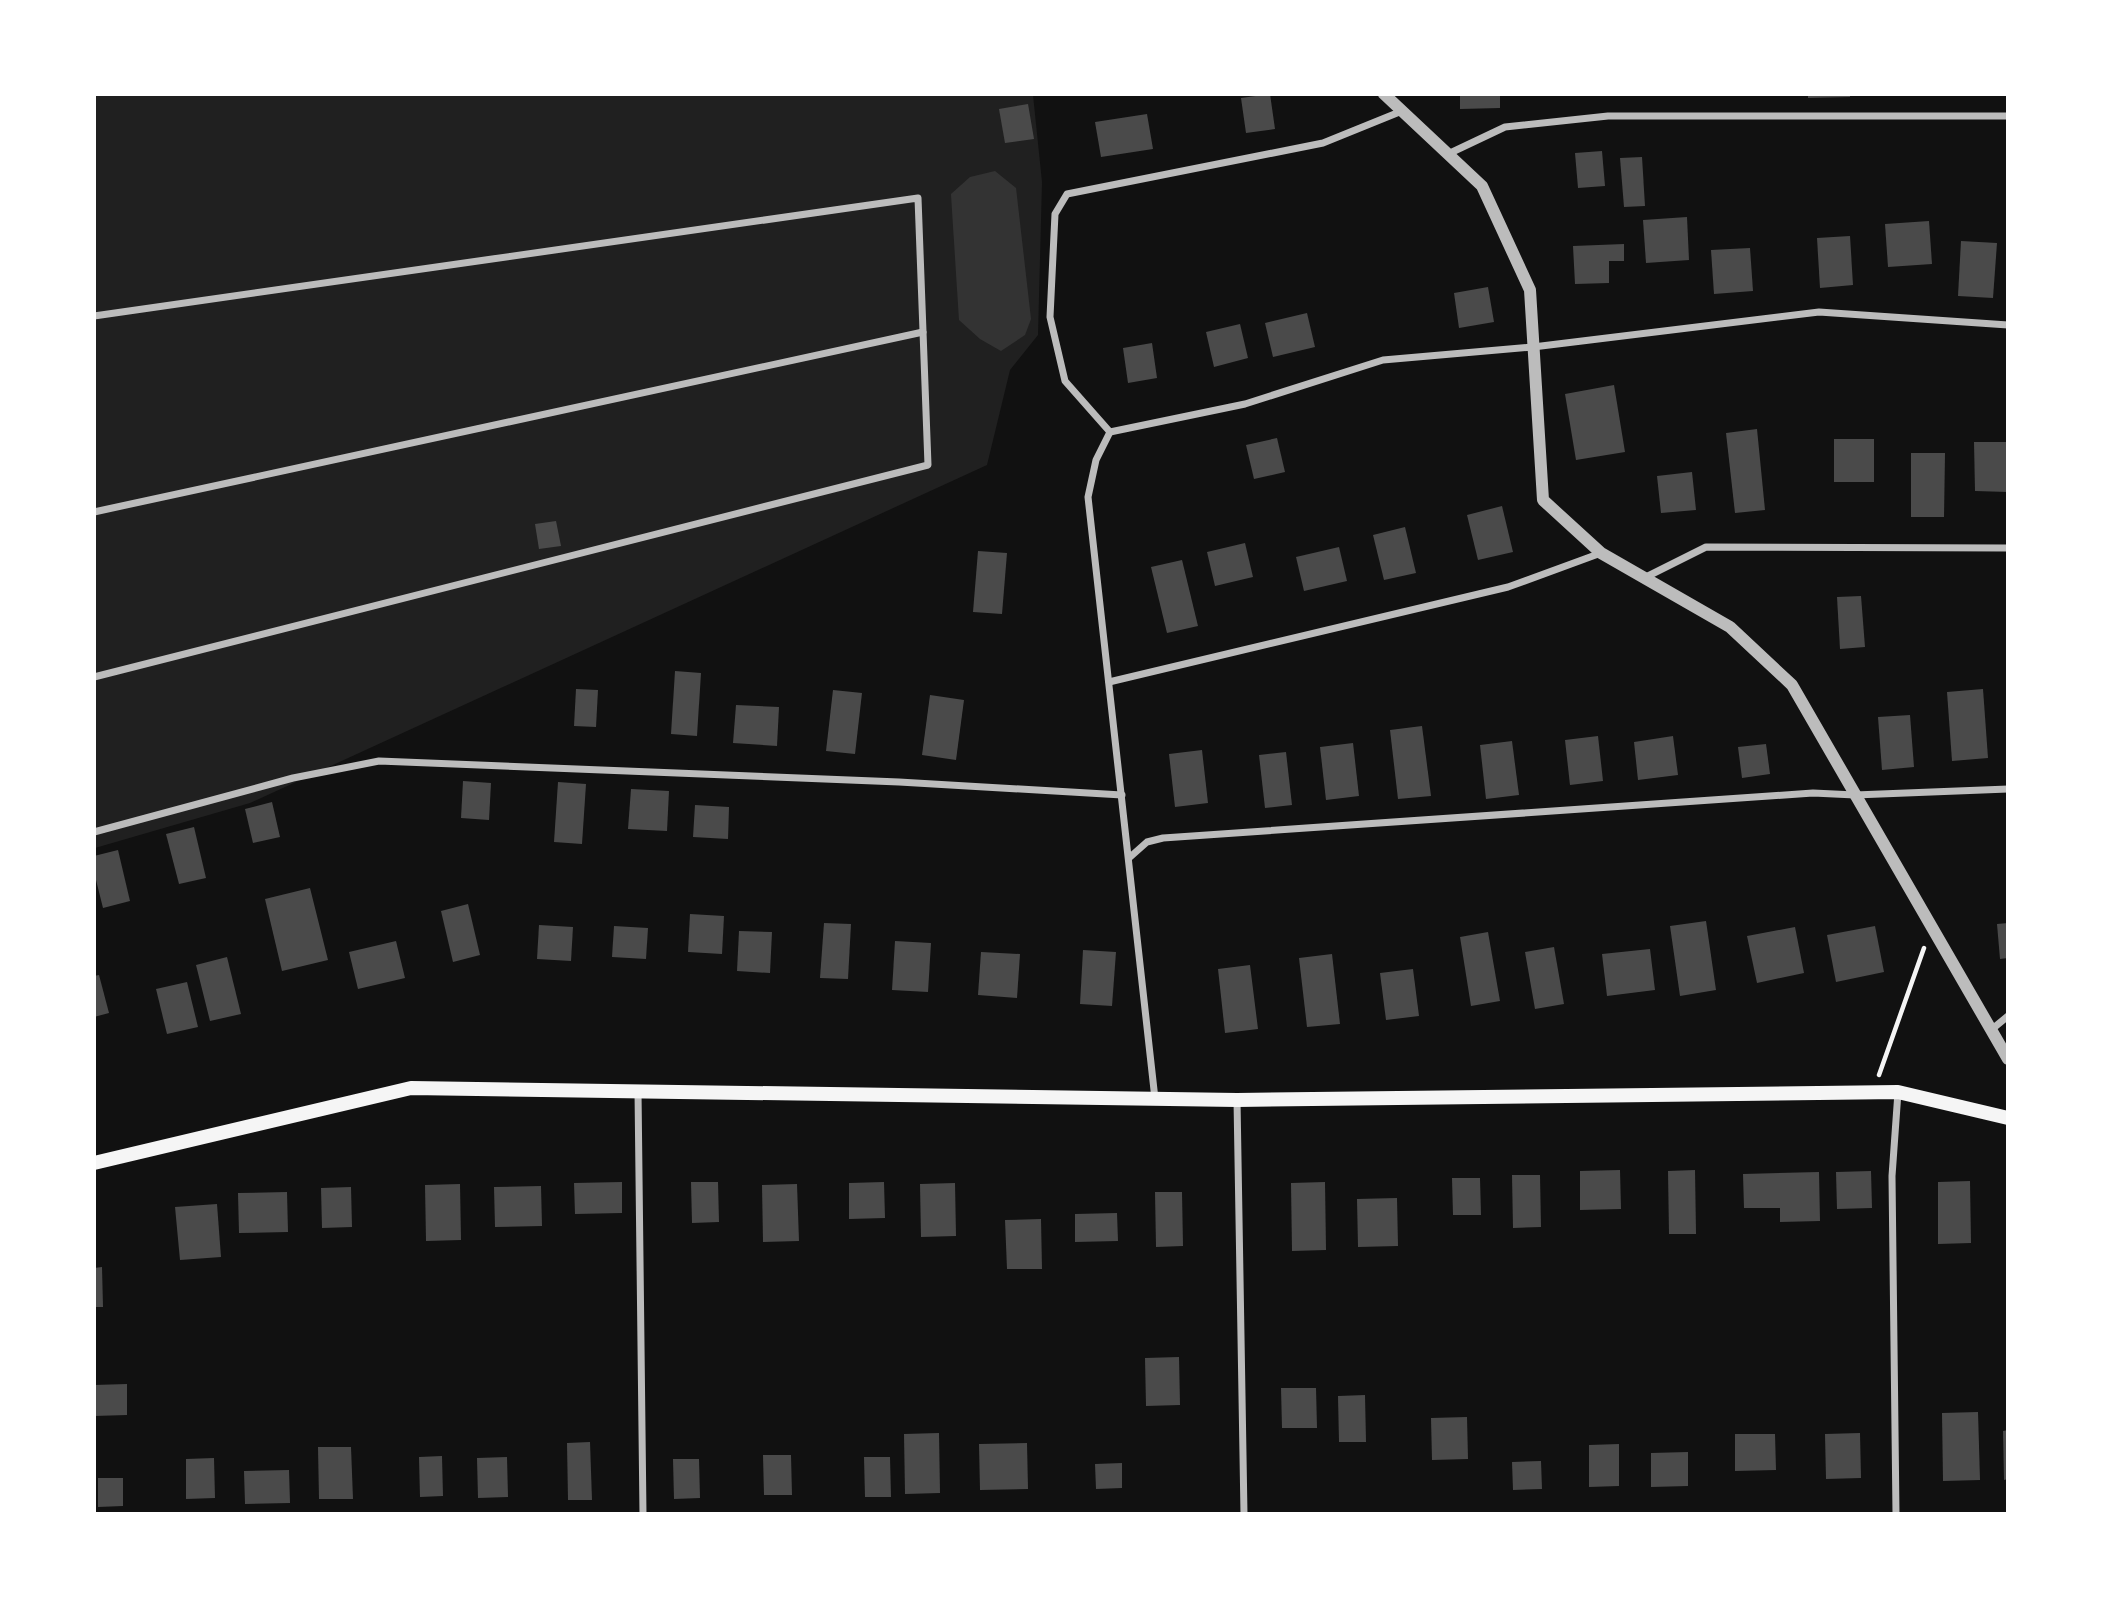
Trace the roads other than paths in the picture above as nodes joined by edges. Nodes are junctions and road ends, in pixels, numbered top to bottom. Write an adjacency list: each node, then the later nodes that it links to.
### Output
1 (1384, 94): 2 (street)
2 (1402, 111): 4 (street); 9 (street)
3 (2007, 116): 4 (street)
4 (1447, 154): 8 (street)
5 (94, 316): 7 (street)
6 (2007, 325): 8 (street)
7 (923, 332): 10 (street); 14 (street)
8 (1533, 347): 9 (street); 12 (street)
9 (1110, 432): 15 (street)
10 (94, 512)
11 (2007, 548): 13 (street)
12 (1601, 554): 13 (street); 15 (street)
13 (1644, 578): 18 (street)
14 (94, 677)
15 (1109, 682): 17 (street)
16 (2007, 789): 18 (street)
17 (1122, 795): 19 (street); 20 (street)
18 (1855, 795): 20 (street); 22 (street)
19 (94, 832)
20 (1129, 858): 26 (street)
21 (2007, 1016): 22 (street)
22 (1991, 1030): 23 (street)
23 (2007, 1059)
24 (638, 1091): 26 (main road); 29 (main road); 30 (street)
25 (1898, 1092): 27 (main road); 28 (main road); 32 (street)
26 (1155, 1099): 27 (main road)
27 (1237, 1100): 31 (street)
28 (2007, 1118)
29 (94, 1163)
30 (643, 1514)
31 (1244, 1514)
32 (1896, 1514)

